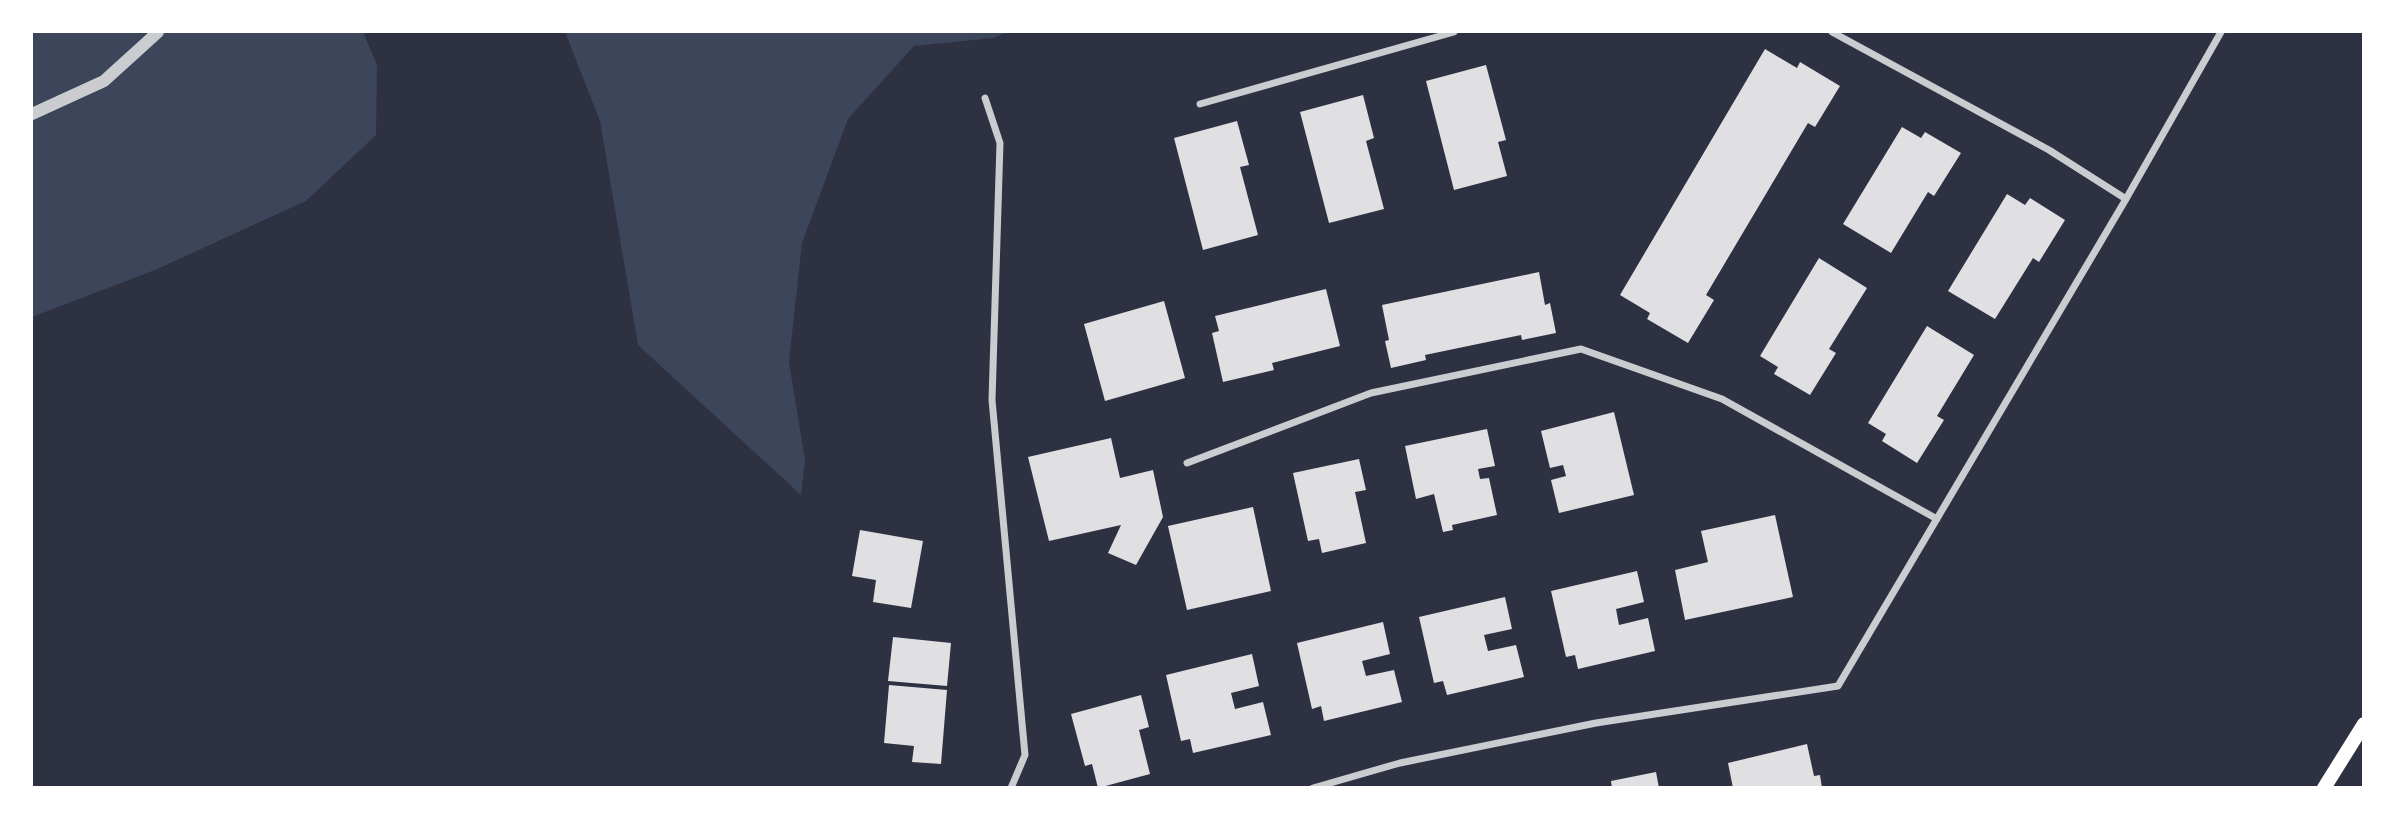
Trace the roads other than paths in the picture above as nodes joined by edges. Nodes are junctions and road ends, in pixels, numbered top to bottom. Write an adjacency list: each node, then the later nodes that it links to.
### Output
1 (158, 32): 7 (street)
2 (1454, 32): 6 (street)
3 (1832, 32): 8 (street)
4 (2221, 32): 8 (street)
5 (985, 98): 12 (street)
6 (1200, 104)
7 (32, 114)
8 (2126, 198): 10 (street)
9 (1187, 463): 10 (street)
10 (1937, 519): 13 (street)
11 (2364, 724): 14 (main road)
12 (1011, 788)
13 (1313, 788)
14 (2324, 788)

